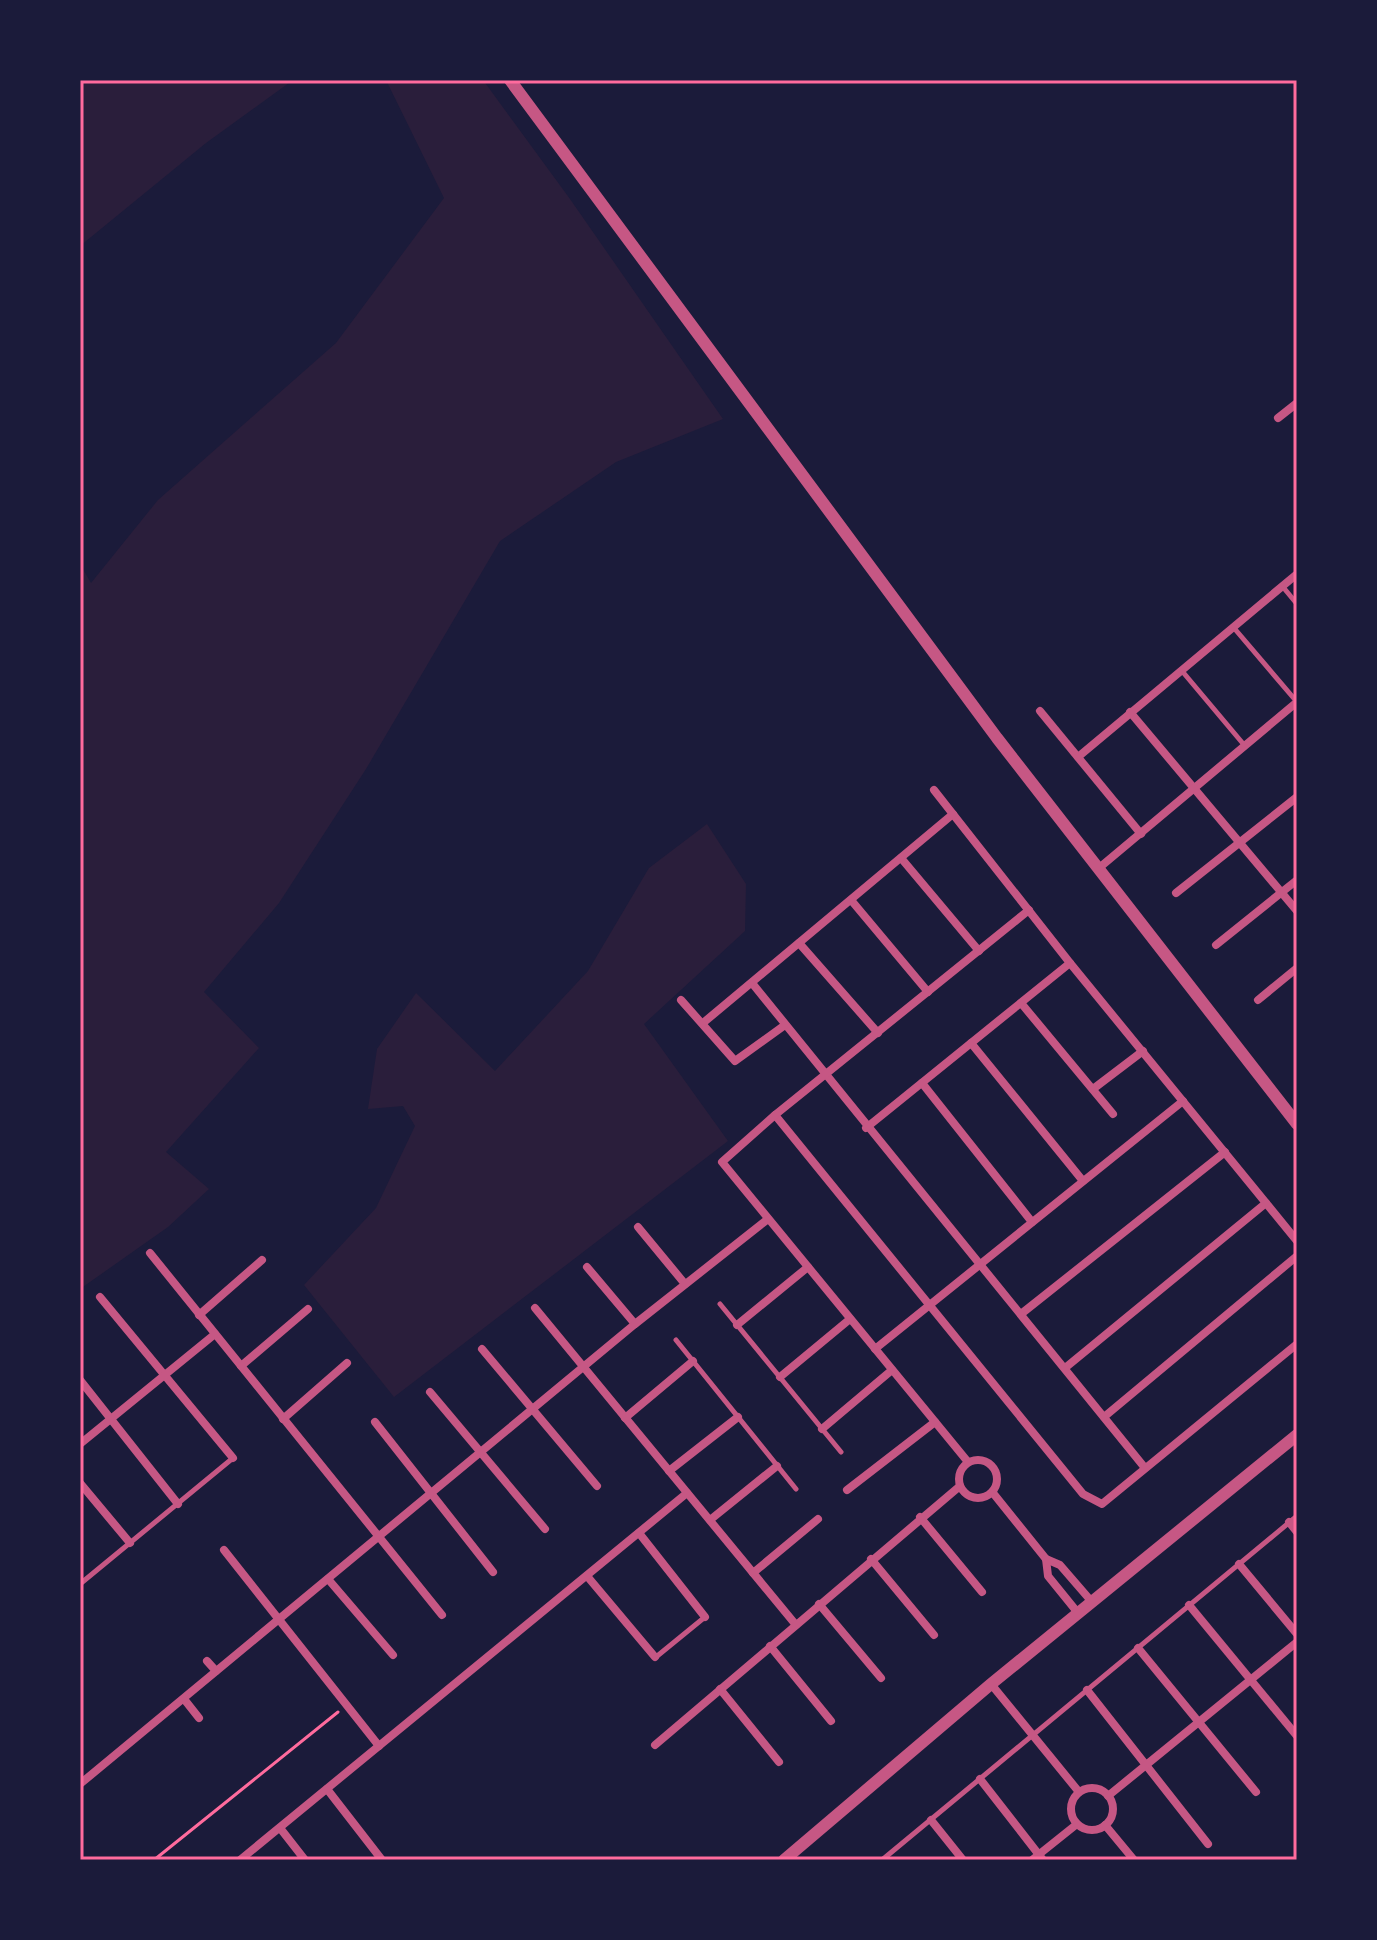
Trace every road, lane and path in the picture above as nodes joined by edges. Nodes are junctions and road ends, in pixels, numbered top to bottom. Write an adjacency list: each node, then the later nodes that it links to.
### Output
1 (510, 80): 21 (street)
2 (1297, 403): 3 (street)
3 (1278, 418)
4 (1297, 574): 5 (street)
5 (1283, 586): 6 (lane); 7 (street)
6 (1297, 604)
7 (1233, 627): 8 (street); 9 (lane)
8 (1182, 670): 11 (street); 12 (lane)
9 (1297, 702): 12 (street)
10 (1040, 711): 13 (street)
11 (1130, 712): 13 (street); 14 (street)
12 (1245, 746): 14 (street)
13 (1078, 757): 18 (street)
14 (1195, 788): 18 (street); 19 (street)
15 (934, 790): 17 (street)
16 (1297, 797): 19 (street)
17 (953, 814): 20 (street); 26 (street)
18 (1141, 834): 21 (street)
19 (1240, 843): 23 (street); 24 (street)
20 (901, 858): 25 (street); 30 (street)
21 (1099, 868): 49 (street)
22 (1297, 880): 23 (street)
23 (1282, 892): 27 (street); 29 (street)
24 (1176, 893)
25 (851, 900): 28 (street); 34 (street)
26 (1029, 910): 30 (street); 31 (street)
27 (1297, 911)
28 (799, 943): 33 (street); 40 (street)
29 (1216, 945)
30 (979, 951): 34 (street)
31 (1070, 963): 37 (street); 42 (street)
32 (1297, 968): 36 (street)
33 (752, 983): 38 (street); 39 (street)
34 (928, 992): 40 (street)
35 (681, 1000): 38 (street)
36 (1258, 1000)
37 (1021, 1003): 41 (street); 45 (street)
38 (703, 1023): 39 (street)
39 (785, 1025): 43 (street)
40 (878, 1033): 43 (street)
41 (971, 1043): 44 (street); 52 (street)
42 (1143, 1051): 45 (street); 46 (street)
43 (825, 1075): 48 (street); 50 (street)
44 (922, 1083): 50 (street); 55 (street)
45 (1093, 1089): 47 (street)
46 (1183, 1101): 51 (street); 52 (street)
47 (1113, 1114)
48 (775, 1115): 54 (street); 67 (street)
49 (1297, 1124)
50 (866, 1128): 61 (street)
51 (1225, 1152): 53 (street); 70 (street)
52 (1083, 1181): 55 (street)
53 (1266, 1203): 57 (street); 84 (street)
54 (768, 1219): 63 (street); 64 (street)
55 (1032, 1222): 61 (street)
56 (638, 1227): 64 (street)
57 (1297, 1241)
58 (150, 1253): 71 (street)
59 (1297, 1256): 92 (street)
60 (262, 1260): 71 (street)
61 (981, 1264): 67 (street); 70 (street)
62 (587, 1267): 73 (street)
63 (808, 1267): 72 (street); 74 (street)
64 (685, 1284): 73 (street)
65 (100, 1297): 86 (street)
66 (720, 1304): 74 (lane)
67 (929, 1306): 79 (street); 106 (street)
68 (535, 1308): 83 (street)
69 (308, 1309): 82 (street)
70 (1021, 1314): 84 (street)
71 (199, 1315): 75 (street)
72 (850, 1319): 79 (street); 87 (street)
73 (635, 1324): 83 (street)
74 (737, 1325): 87 (lane)
75 (215, 1334): 82 (street); 86 (street)
76 (676, 1340): 80 (lane)
77 (1297, 1344): 106 (street)
78 (482, 1349): 90 (street)
79 (875, 1349): 85 (street)
80 (693, 1361): 91 (lane); 93 (street)
81 (347, 1363): 95 (street)
82 (241, 1366): 95 (street)
83 (584, 1368): 90 (street); 93 (street)
84 (1065, 1368): 92 (street)
85 (892, 1370): 97 (street); 98 (street)
86 (165, 1375): 94 (street); 103 (street)
87 (780, 1377): 98 (lane)
88 (80, 1380): 94 (street)
89 (430, 1392): 102 (street)
90 (532, 1410): 102 (street); 109 (street)
91 (738, 1417): 105 (lane); 107 (street)
92 (1104, 1417): 106 (street)
93 (625, 1418): 107 (street)
94 (111, 1419): 100 (street); 116 (street)
95 (283, 1419): 124 (street)
96 (375, 1422): 113 (street)
97 (935, 1422): 104 (street); 112 (street)
98 (822, 1429): 101 (lane)
99 (1297, 1435): 136 (street)
100 (80, 1444)
101 (841, 1452)
102 (480, 1453): 113 (street); 121 (street)
103 (233, 1458): 116 (lane)
104 (968, 1462): 110 (street); 115 (street)
105 (777, 1466): 111 (lane); 120 (street)
106 (1145, 1468)
107 (669, 1471): 114 (street)
108 (80, 1483): 125 (street)
109 (597, 1486)
110 (960, 1486): 115 (street); 117 (street)
111 (796, 1489)
112 (847, 1490)
113 (432, 1493): 124 (street); 130 (street)
114 (687, 1493): 120 (street); 123 (street)
115 (993, 1493): 128 (street)
116 (178, 1504): 125 (lane)
117 (920, 1517): 127 (street); 135 (street)
118 (818, 1519): 131 (street)
119 (1293, 1519): 122 (street); 129 (lane)
120 (710, 1520): 131 (street)
121 (545, 1529)
122 (1297, 1532)
123 (639, 1533): 132 (street); 141 (street)
124 (379, 1537): 133 (street); 140 (street)
125 (130, 1543): 134 (lane)
126 (224, 1550): 142 (street)
127 (871, 1559): 137 (street); 145 (street)
128 (1046, 1559): 136 (street); 139 (street)
129 (1239, 1564): 138 (lane); 144 (street)
130 (493, 1572)
131 (753, 1573): 143 (street)
132 (587, 1576): 150 (street); 166 (street)
133 (328, 1579): 142 (street); 149 (street)
134 (80, 1584)
135 (982, 1592)
136 (1092, 1602): 139 (street)
137 (819, 1604): 143 (street); 153 (street)
138 (1189, 1605): 148 (lane); 154 (street)
139 (1078, 1613): 155 (street)
140 (442, 1615)
141 (705, 1617): 150 (lane)
142 (280, 1619): 152 (street); 159 (street)
143 (796, 1625): 147 (street)
144 (1297, 1634)
145 (934, 1635)
146 (1297, 1642): 154 (street)
147 (770, 1646): 156 (street); 161 (street)
148 (1138, 1648): 157 (lane); 162 (street)
149 (393, 1655)
150 (655, 1657)
151 (207, 1661): 152 (street)
152 (216, 1671): 158 (street)
153 (881, 1678)
154 (1251, 1680): 162 (street); 164 (street)
155 (991, 1684): 163 (street); 185 (street)
156 (720, 1689): 165 (street); 167 (street)
157 (1087, 1690): 163 (lane); 168 (street)
158 (184, 1699): 160 (street); 170 (street)
159 (347, 1705): 166 (street); 181 (path)
160 (199, 1718)
161 (831, 1721)
162 (1199, 1722): 168 (street); 173 (street)
163 (1033, 1735): 169 (lane); 172 (street)
164 (1297, 1736)
165 (655, 1745)
166 (379, 1746): 171 (street)
167 (779, 1762)
168 (1146, 1765): 174 (street); 179 (street)
169 (980, 1779): 175 (lane); 180 (street)
170 (80, 1784)
171 (327, 1789): 178 (street); 184 (street)
172 (1079, 1792): 174 (street); 176 (street)
173 (1256, 1792)
174 (1108, 1796): 177 (street)
175 (931, 1820): 186 (lane); 187 (street)
176 (1077, 1824): 177 (street); 180 (street)
177 (1105, 1825): 188 (street)
178 (280, 1828): 182 (street); 183 (street)
179 (1208, 1844)
180 (1038, 1858)
181 (154, 1860)
182 (240, 1860)
183 (305, 1860)
184 (382, 1860)
185 (784, 1860)
186 (882, 1860)
187 (963, 1860)
188 (1134, 1860)

